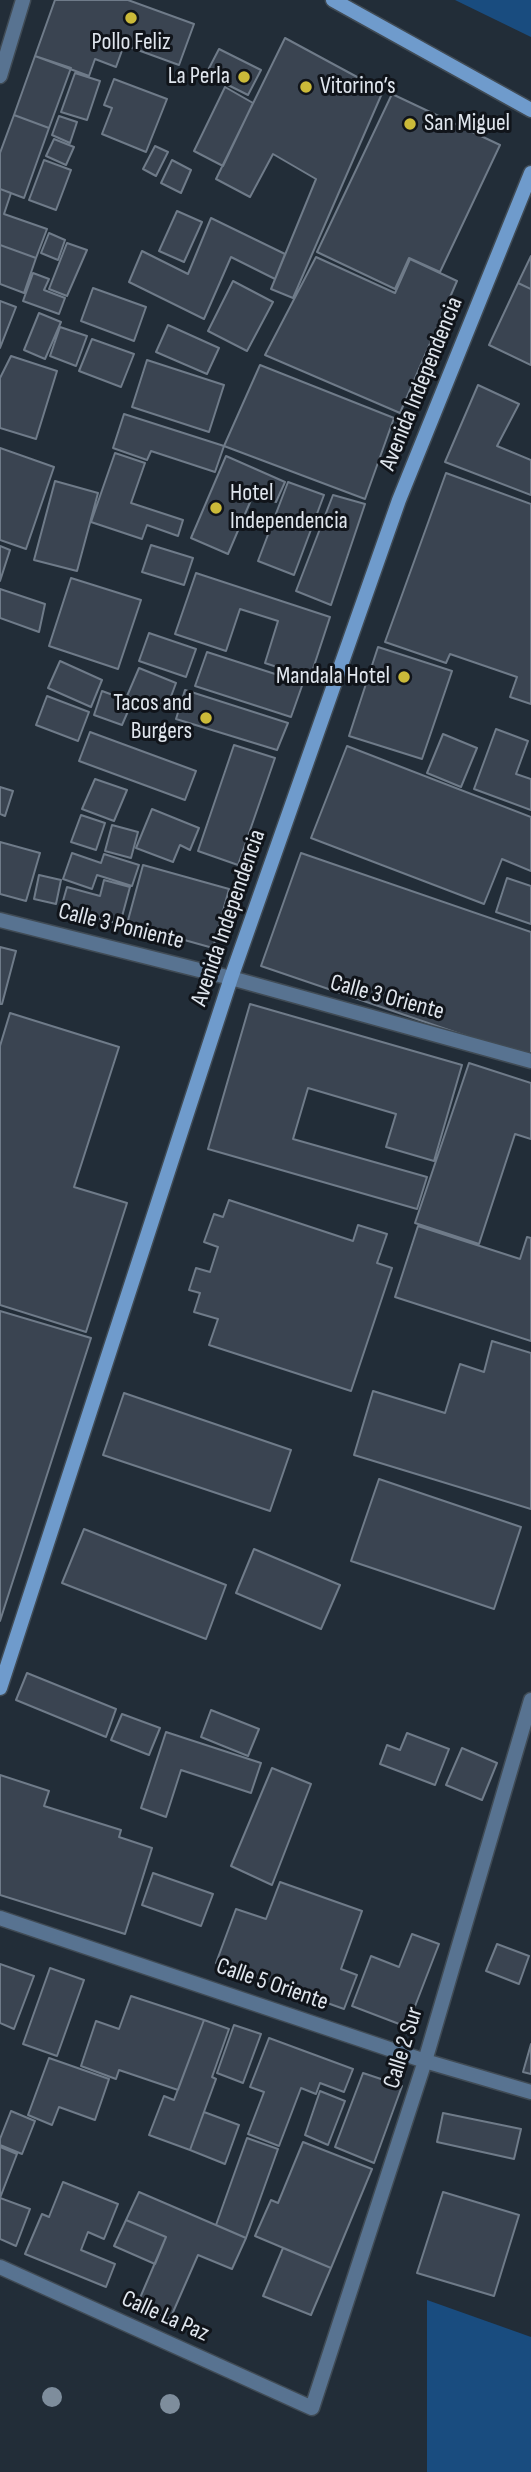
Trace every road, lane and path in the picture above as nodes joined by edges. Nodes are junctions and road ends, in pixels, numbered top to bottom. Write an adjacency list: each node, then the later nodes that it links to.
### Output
1 (23, 0): 3 (street)
2 (333, 0): 4 (main road)
3 (0, 76)
4 (531, 110)
5 (531, 173): 7 (main road, Avenida Independencia)
6 (0, 920): 7 (street, Calle 3 Poniente)
7 (231, 978): 8 (street, Calle 3 Oriente); 9 (main road, Avenida Independencia)
8 (531, 1061)
9 (0, 1688)
10 (531, 1700): 12 (street, Calle 2 Sur)
11 (0, 1918): 12 (street, Calle 5 Oriente)
12 (425, 2061): 13 (street, Calle 5 Oriente); 15 (street, Calle 2 Sur)
13 (531, 2092)
14 (0, 2267): 15 (street, Calle La Paz)
15 (312, 2408)

